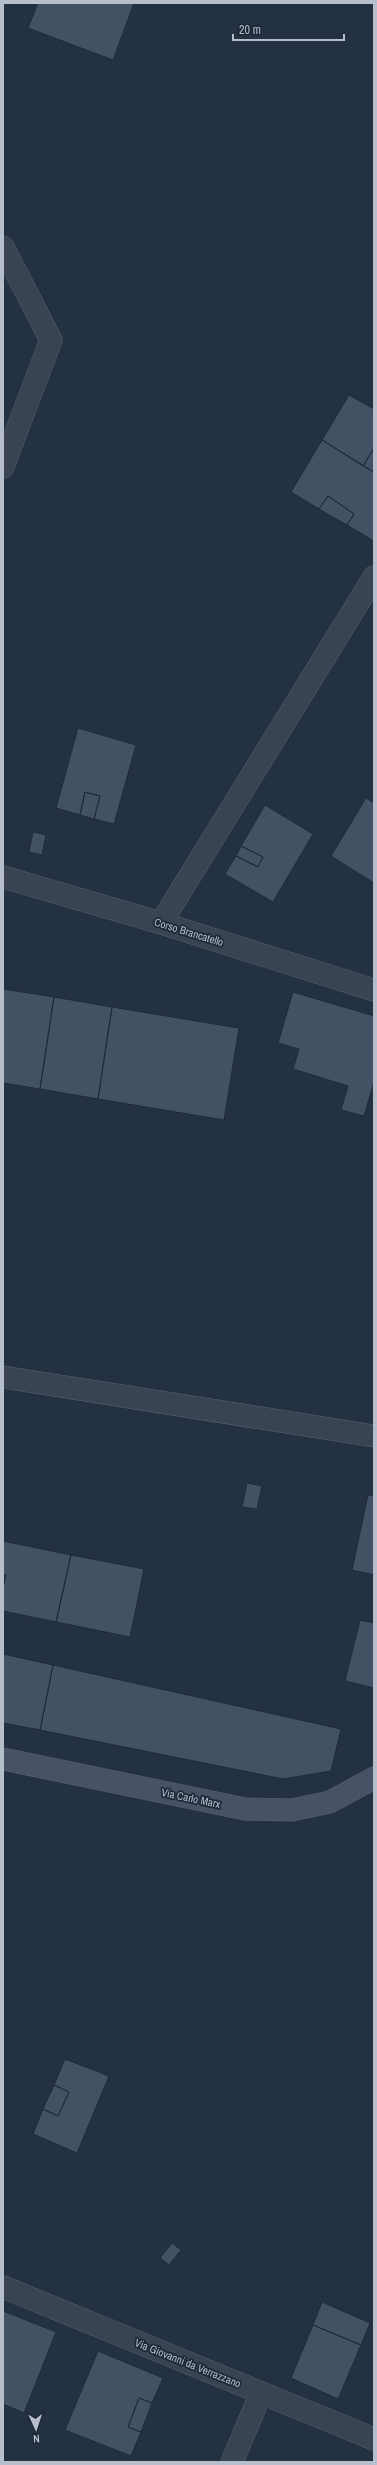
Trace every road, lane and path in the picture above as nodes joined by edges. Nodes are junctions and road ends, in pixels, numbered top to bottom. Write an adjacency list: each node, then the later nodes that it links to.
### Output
1 (3, 247): 2 (street)
2 (3, 467)
3 (374, 577): 5 (street)
4 (3, 877): 5 (street, Corso Brancatello)
5 (161, 923): 6 (street, Corso Brancatello)
6 (374, 990)
7 (3, 1377): 8 (street)
8 (374, 1436)
9 (3, 1759): 10 (main road, Via Carlo Marx)
10 (374, 1778)
11 (3, 2287): 12 (street, Via Giovanni da Verrazzano)
12 (261, 2393): 13 (street, Via Giovanni da Verrazzano); 14 (street)
13 (374, 2439)
14 (232, 2462)

